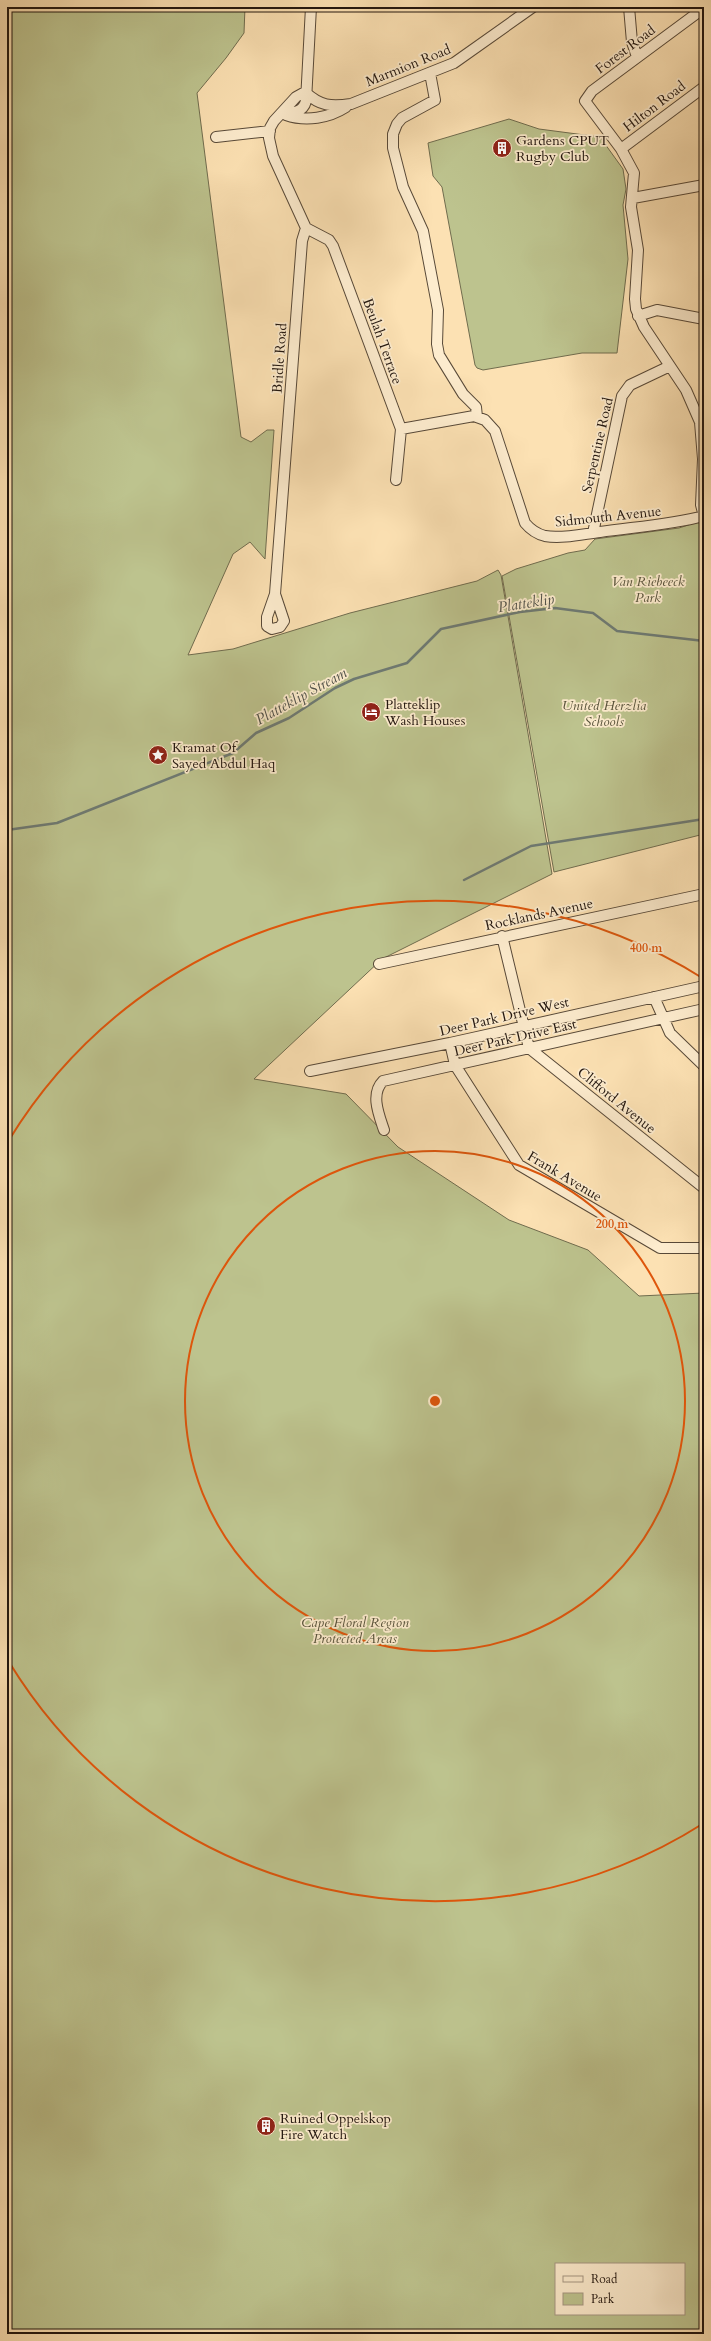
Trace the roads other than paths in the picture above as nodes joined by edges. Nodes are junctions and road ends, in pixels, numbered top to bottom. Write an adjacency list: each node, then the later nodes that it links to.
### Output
1 (311, 7): 8 (street)
2 (533, 7): 6 (street, Marmion Road)
3 (629, 7): 5 (street)
4 (704, 8): 5 (street, Forest Road)
5 (637, 57): 13 (street, Forest Road)
6 (430, 73): 9 (street, Marmion Road); 20 (street)
7 (704, 87): 13 (street, Hilton Road)
8 (306, 92): 9 (street, Marmion Road); 10 (street)
9 (351, 104): 10 (street, Marmion Road)
10 (282, 113): 11 (street)
11 (270, 131): 12 (street); 16 (street)
12 (216, 137)
13 (621, 149): 15 (street)
14 (704, 185): 15 (street)
15 (633, 198): 17 (street)
16 (306, 228): 21 (street, Beulah Terrace); 25 (street, Bridle Road)
17 (638, 316): 18 (street); 19 (street)
18 (704, 319)
19 (670, 366): 23 (street); 24 (street, Serpentine Road)
20 (477, 417): 21 (street); 24 (street, Sidmouth Avenue)
21 (401, 429): 22 (street, Beulah Terrace)
22 (396, 480)
23 (704, 516): 24 (street, Sidmouth Avenue)
24 (593, 533)
25 (275, 594)
26 (704, 894): 27 (street, Rocklands Avenue)
27 (502, 936): 28 (street, Rocklands Avenue); 33 (street)
28 (379, 964)
29 (704, 986): 30 (street, Deer Park Drive West)
30 (654, 997): 32 (street); 33 (street, Deer Park Drive West)
31 (704, 1009): 32 (street, Deer Park Drive East)
32 (663, 1019): 35 (street, Deer Park Drive East); 37 (street)
33 (523, 1026): 34 (street, Deer Park Drive West); 35 (street)
34 (450, 1043): 36 (street, Frank Avenue); 38 (street, Deer Park Drive West)
35 (529, 1048): 36 (street, Deer Park Drive East); 40 (street, Clifford Avenue)
36 (455, 1065): 39 (street, Deer Park Drive East); 41 (street, Frank Avenue)
37 (704, 1066)
38 (310, 1071)
39 (384, 1130)
40 (704, 1188)
41 (704, 1248)

